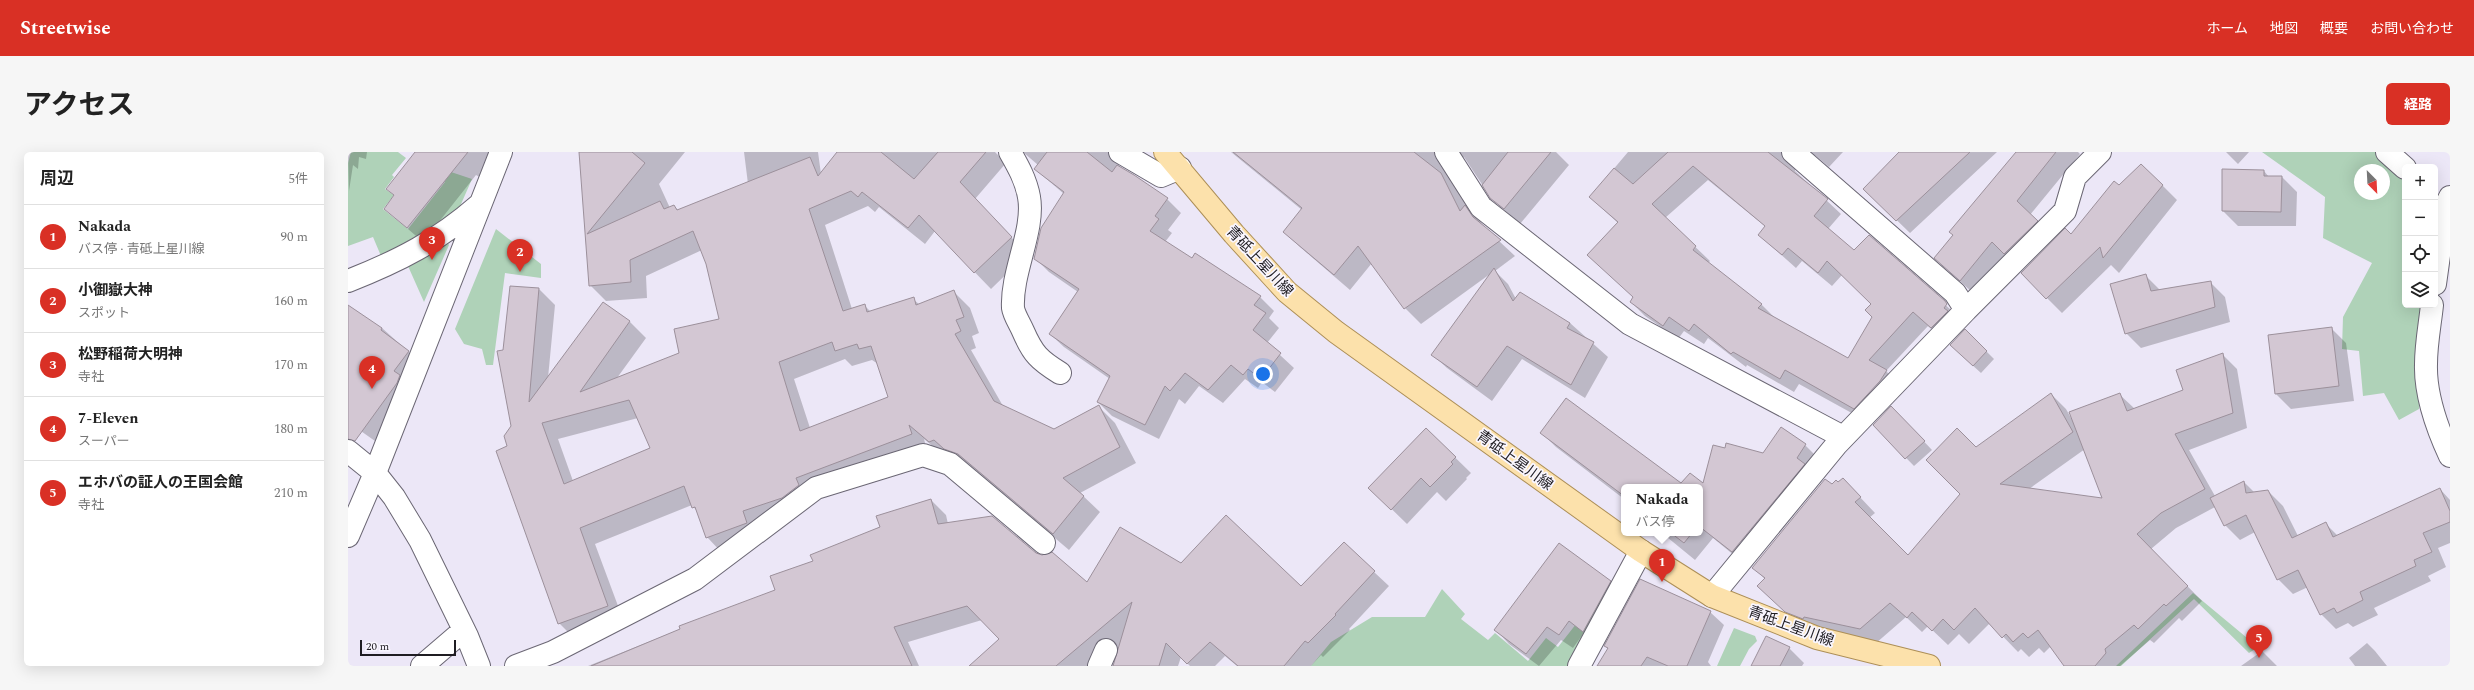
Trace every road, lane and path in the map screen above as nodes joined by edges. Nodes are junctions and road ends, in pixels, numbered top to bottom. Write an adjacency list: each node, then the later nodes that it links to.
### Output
1 (501, 152): 12 (street)
2 (1010, 152): 17 (street)
3 (1120, 152): 10 (street)
4 (1165, 152): 10 (main road, 青砥上星川線)
5 (1446, 152): 18 (street)
6 (1793, 152): 16 (street)
7 (2100, 152): 16 (street)
8 (2387, 152): 9 (street)
9 (2402, 165)
10 (1180, 168): 24 (main road, 青砥上星川線)
11 (2444, 199): 13 (street)
12 (481, 204): 14 (street); 21 (street)
13 (2436, 272)
14 (348, 281)
15 (2432, 308): 20 (street)
16 (1966, 310): 18 (street)
17 (1060, 373)
18 (1843, 436): 25 (street)
19 (348, 451): 21 (street)
20 (2450, 456)
21 (375, 473): 22 (street); 26 (street)
22 (348, 536)
23 (1044, 543): 29 (street)
24 (1641, 551): 25 (main road, 青砥上星川線); 30 (street)
25 (1712, 596): 31 (main road, 青砥上星川線)
26 (464, 630): 27 (street); 28 (street)
27 (422, 666)
28 (479, 666)
29 (516, 666)
30 (1578, 666)
31 (1929, 666)

